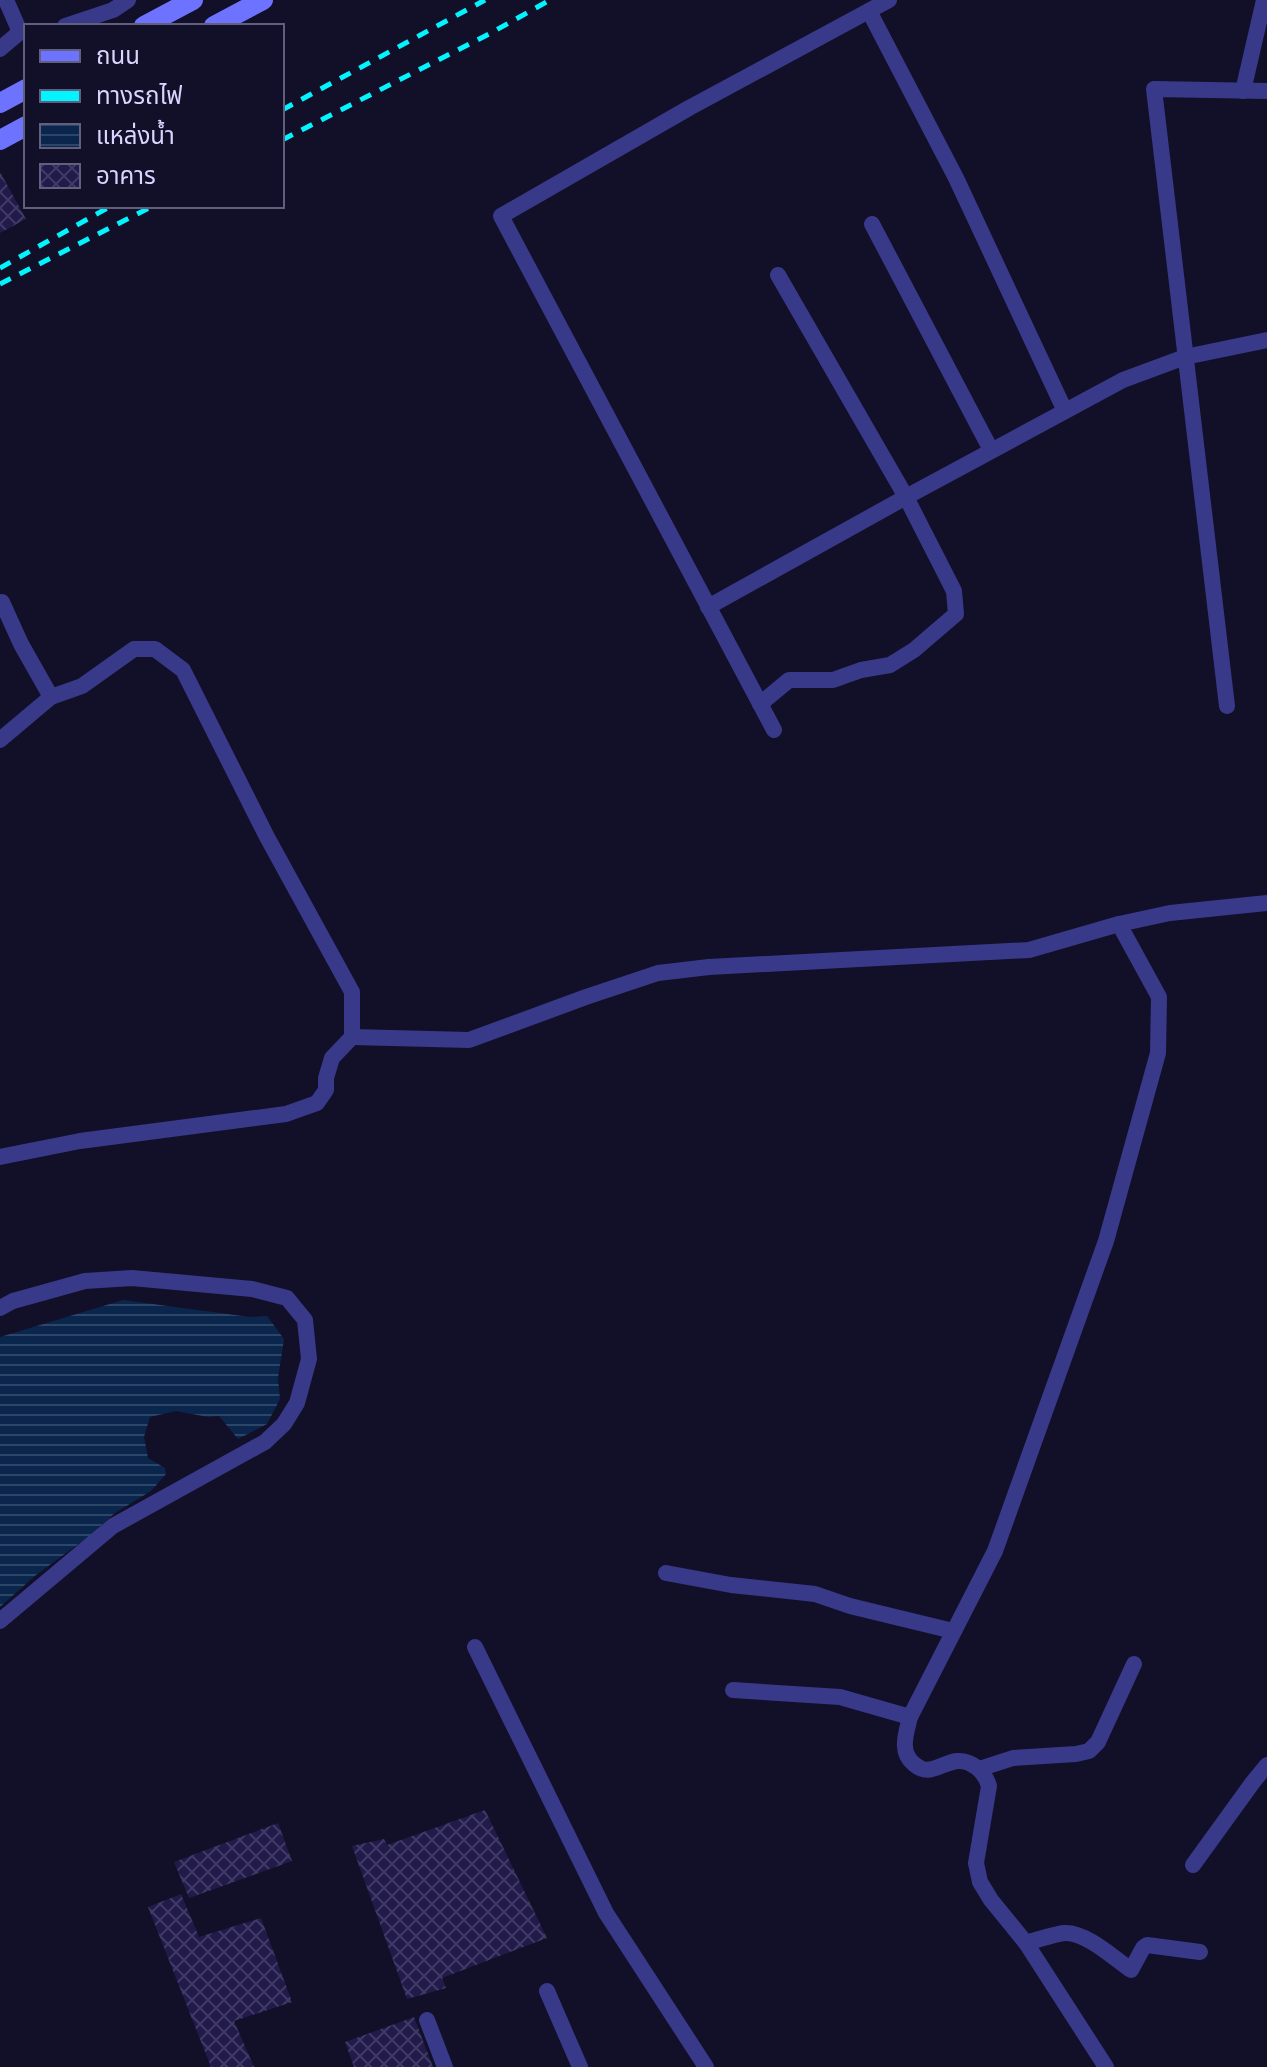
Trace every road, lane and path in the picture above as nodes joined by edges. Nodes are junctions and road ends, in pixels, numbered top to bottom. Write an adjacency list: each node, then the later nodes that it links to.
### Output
1 (6, 0): 11 (street)
2 (128, 0): 8 (street)
3 (193, 0): 9 (main road)
4 (263, 0): 10 (main road)
5 (889, 0): 7 (street)
6 (1264, 0): 14 (street)
7 (869, 11): 23 (street); 27 (street)
8 (72, 24)
9 (148, 24)
10 (218, 24)
11 (23, 32): 12 (street)
12 (0, 49)
13 (24, 90): 16 (main road)
14 (1243, 91): 15 (street); 22 (street)
15 (1267, 91)
16 (0, 103)
17 (24, 127): 18 (main road)
18 (0, 140)
19 (872, 224): 24 (street)
20 (778, 275): 25 (street)
21 (1267, 340): 22 (street)
22 (1185, 357): 23 (street); 30 (street)
23 (1065, 411): 24 (street)
24 (991, 450): 25 (street)
25 (906, 497): 27 (street); 29 (street)
26 (2, 602): 28 (street)
27 (708, 607): 29 (street)
28 (51, 697): 32 (street); 35 (street)
29 (760, 704): 31 (street)
30 (1227, 706)
31 (774, 730)
32 (0, 740)
33 (1267, 903): 34 (street)
34 (1119, 924): 35 (street); 40 (street)
35 (352, 1037): 36 (street)
36 (0, 1157)
37 (0, 1308): 39 (street)
38 (666, 1573): 40 (street)
39 (0, 1621)
40 (953, 1631): 44 (street)
41 (475, 1647): 54 (street)
42 (1134, 1664): 46 (street)
43 (733, 1690): 44 (street)
44 (910, 1717): 46 (street)
45 (1267, 1765): 47 (street)
46 (979, 1769): 48 (street)
47 (1193, 1865)
48 (1026, 1943): 49 (street); 55 (street)
49 (1200, 1952)
50 (547, 1991): 53 (street)
51 (427, 2020): 52 (street)
52 (445, 2067)
53 (580, 2067)
54 (706, 2067)
55 (1106, 2067)

